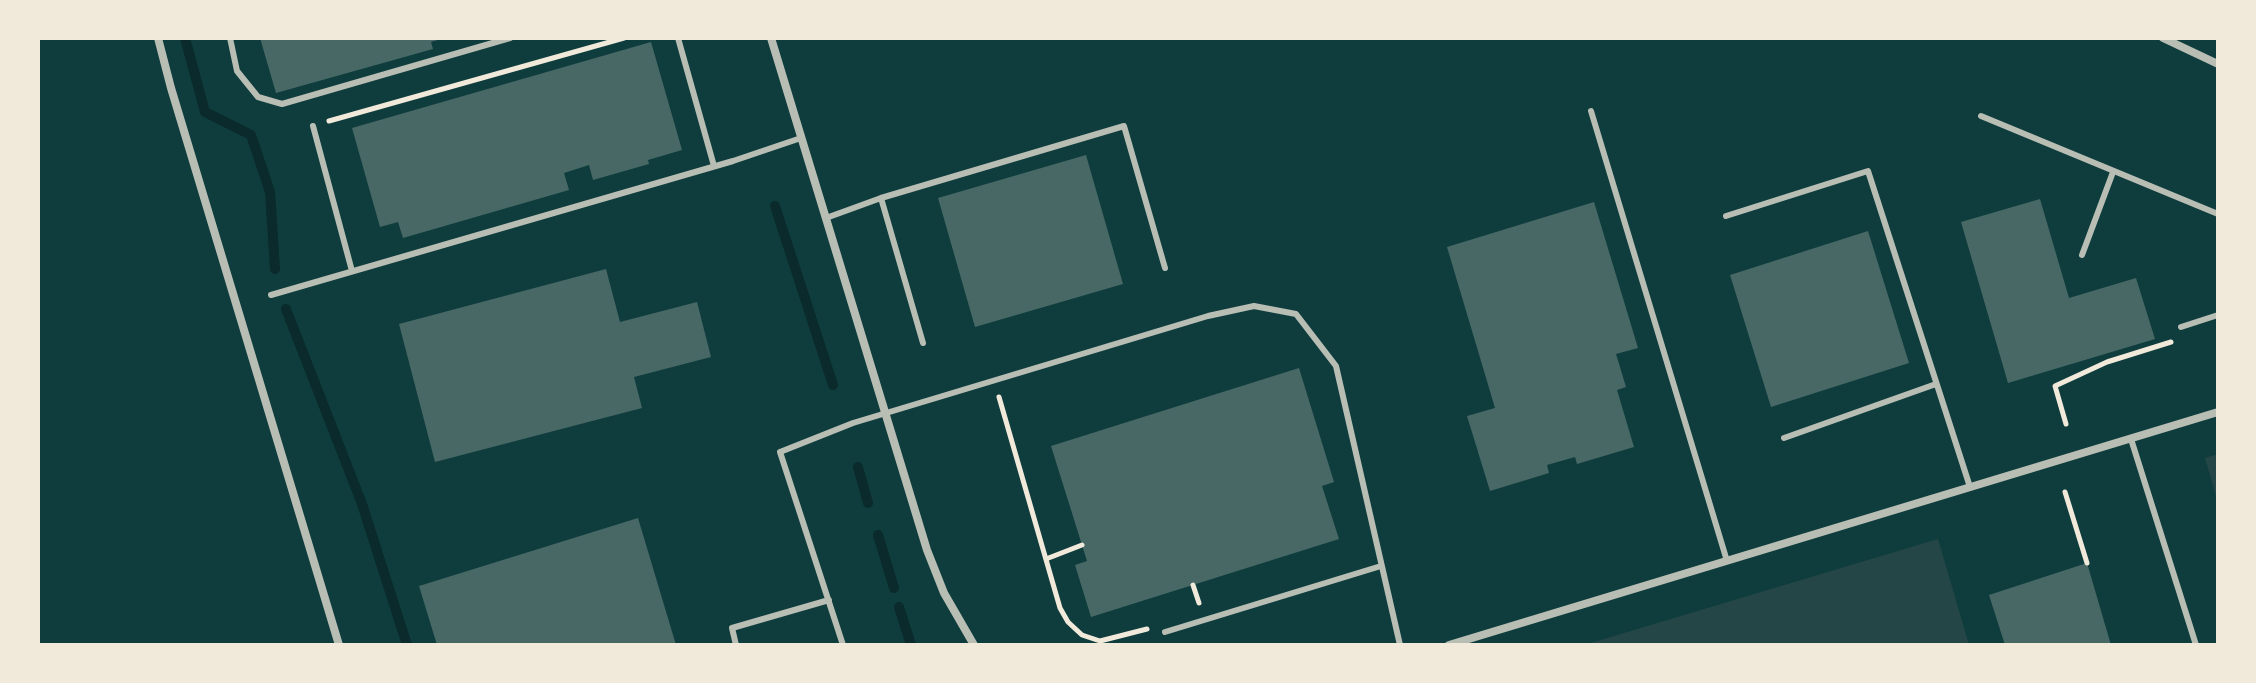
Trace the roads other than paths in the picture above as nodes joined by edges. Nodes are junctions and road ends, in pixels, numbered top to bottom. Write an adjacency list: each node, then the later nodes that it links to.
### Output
1 (158, 38): 35 (street)
2 (230, 38): 3 (lane)
3 (510, 38)
4 (678, 38): 12 (lane)
5 (771, 38): 11 (street)
6 (2163, 38): 7 (street)
7 (2218, 64)
8 (1591, 111): 31 (lane)
9 (1981, 116): 13 (lane)
10 (313, 126): 20 (lane)
11 (801, 138): 12 (lane); 17 (street)
12 (714, 166): 20 (lane)
13 (2113, 172): 15 (lane); 18 (lane)
14 (881, 198): 17 (lane); 19 (lane); 24 (lane)
15 (2218, 214)
16 (1726, 216): 25 (lane)
17 (826, 218): 27 (street)
18 (2082, 255)
19 (1165, 268)
20 (352, 271): 21 (lane)
21 (271, 295)
22 (2218, 315): 23 (lane)
23 (2181, 327)
24 (923, 343)
25 (1936, 384): 28 (lane); 30 (lane)
26 (2218, 412): 29 (street)
27 (885, 414): 32 (lane); 33 (lane); 38 (street)
28 (1784, 438)
29 (2131, 439): 30 (street); 41 (lane)
30 (1970, 487): 31 (street)
31 (1727, 561): 40 (street)
32 (1381, 566): 34 (lane); 39 (lane)
33 (829, 600): 36 (lane); 37 (lane)
34 (1165, 632)
35 (339, 645)
36 (736, 645)
37 (843, 645)
38 (974, 645)
39 (1400, 645)
40 (1449, 645)
41 (2196, 645)

